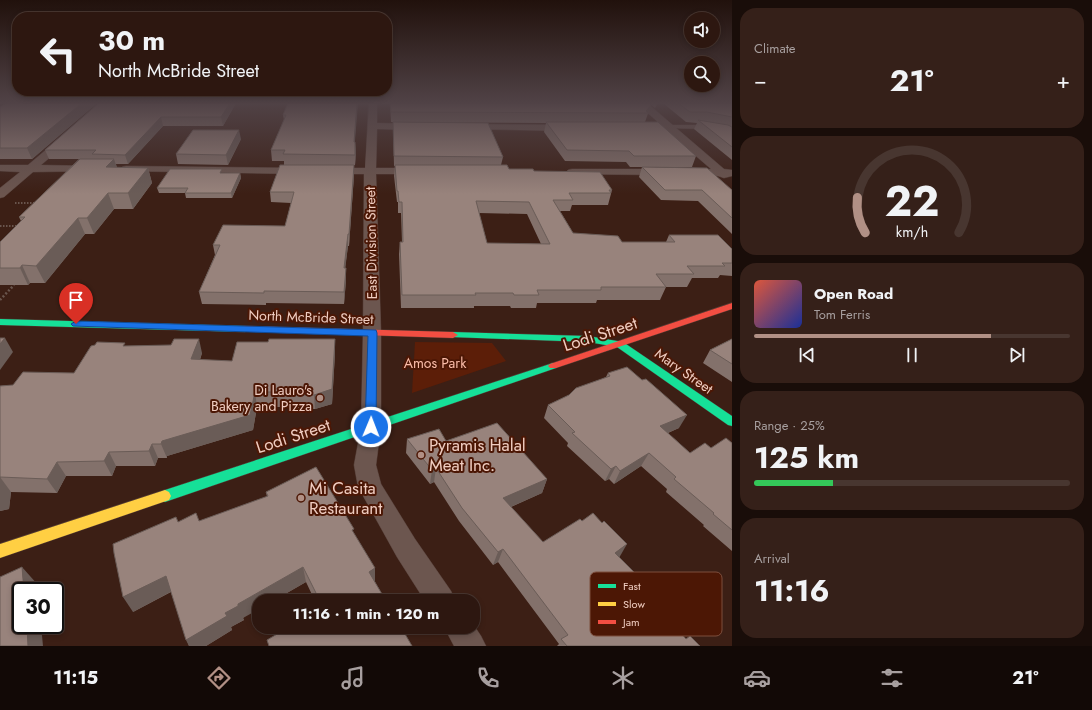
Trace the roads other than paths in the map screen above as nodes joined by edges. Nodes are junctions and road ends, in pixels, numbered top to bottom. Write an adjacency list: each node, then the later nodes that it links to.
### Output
1 (372, 133): 8 (street, East Division Street)
2 (677, 133): 11 (street)
3 (71, 134): 5 (street)
4 (0, 168): 5 (street)
5 (30, 169): 6 (street); 13 (street)
6 (101, 169)
7 (116, 169): 8 (street)
8 (370, 171): 9 (street); 16 (street, East Division Street)
9 (426, 171)
10 (562, 172): 11 (street)
11 (726, 173): 12 (street)
12 (732, 181)
13 (0, 194)
14 (732, 306): 17 (street, Lodi Street)
15 (0, 322): 16 (street, North McBride Street)
16 (372, 333): 17 (street, North McBride Street); 19 (street, East Division Street)
17 (620, 344): 18 (street, Mary Street); 19 (street, Lodi Street)
18 (732, 422)
19 (371, 427): 20 (street, Lodi Street); 21 (street, East Division Street)
20 (0, 551)
21 (436, 594)
22 (462, 634): 23 (street)
23 (470, 646)

